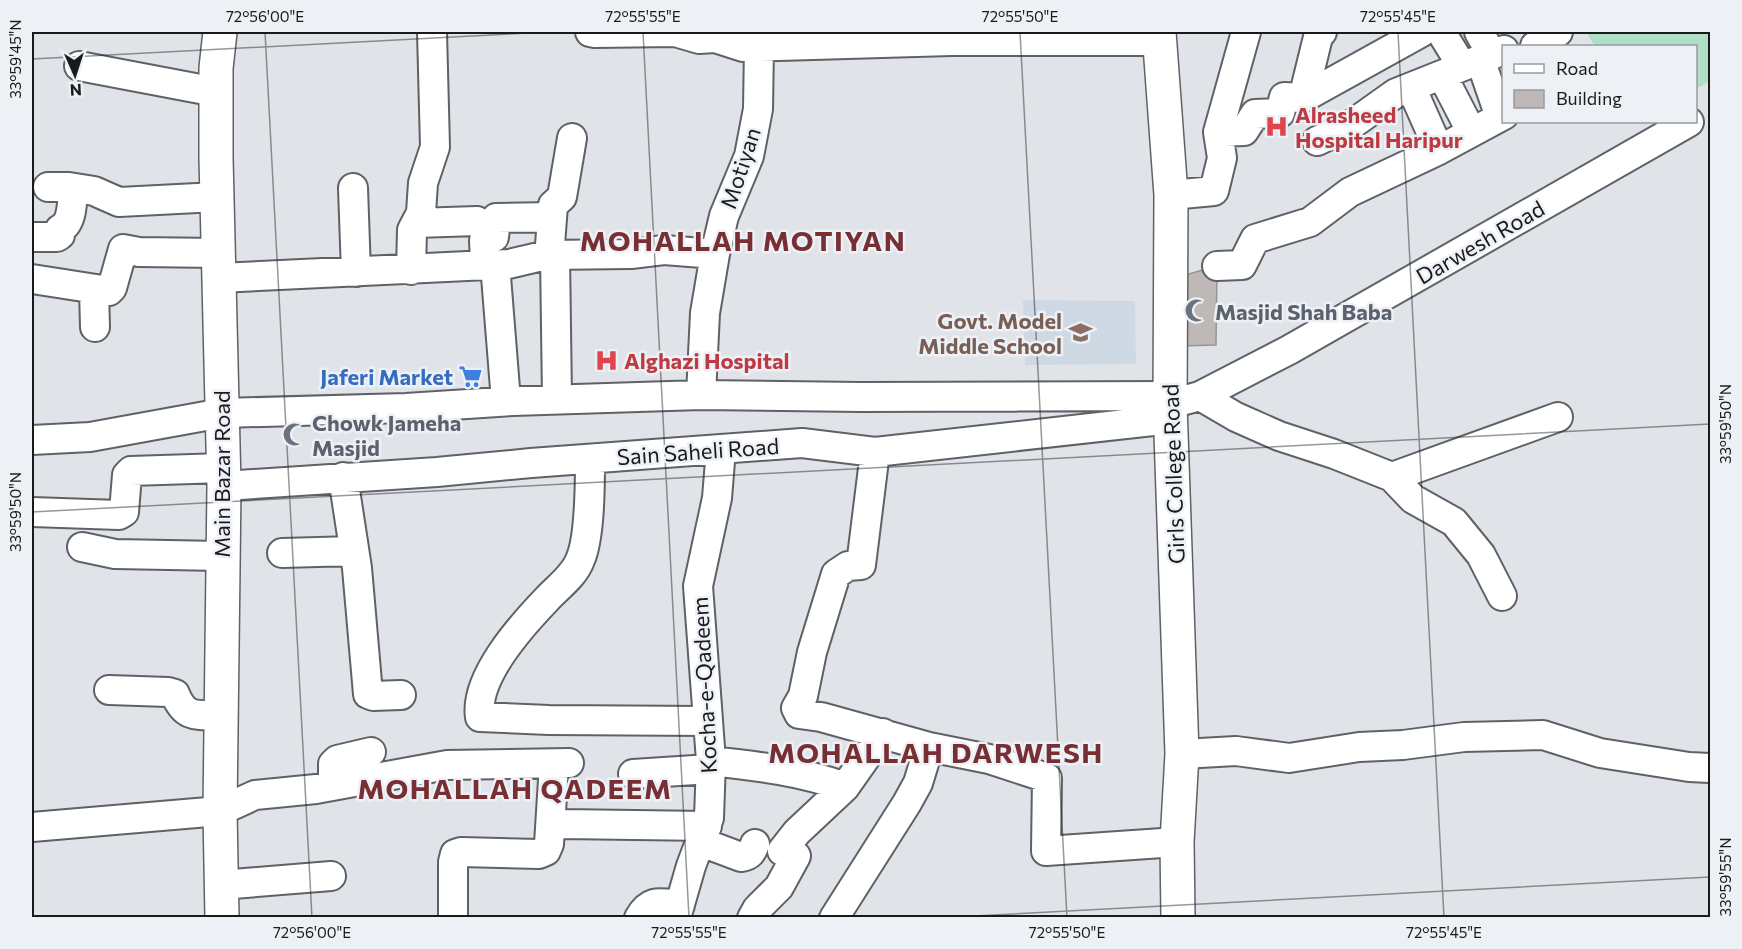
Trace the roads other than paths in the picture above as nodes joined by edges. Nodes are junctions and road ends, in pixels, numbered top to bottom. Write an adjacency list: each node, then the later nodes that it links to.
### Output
1 (220, 32): 17 (main road, Main Bazar Road)
2 (432, 32): 33 (street)
3 (591, 32): 4 (street)
4 (674, 32): 10 (street)
5 (1246, 32): 24 (street)
6 (1320, 32): 18 (street)
7 (1422, 32): 18 (street)
8 (1441, 32): 14 (street)
9 (1558, 32): 12 (street)
10 (716, 35): 13 (street)
11 (1159, 36): 13 (street); 29 (main road, Girls College Road)
12 (1537, 45)
13 (759, 46): 37 (street, Motiyan)
14 (1477, 56): 16 (street); 20 (street); 23 (street)
15 (79, 66): 17 (street)
16 (1411, 87): 26 (street); 27 (street)
17 (216, 92): 30 (main road, Main Bazar Road)
18 (1303, 98): 24 (street)
19 (1710, 109): 21 (street)
20 (1502, 116): 23 (street)
21 (1697, 117)
22 (1687, 123): 50 (street, Darwesh Road)
23 (1471, 131): 27 (street)
24 (1218, 132): 29 (street)
25 (572, 138): 31 (street)
26 (1317, 141)
27 (1439, 150): 41 (street)
28 (353, 188): 43 (street)
29 (1171, 195): 50 (main road, Girls College Road)
30 (217, 197): 35 (street); 40 (main road, Main Bazar Road)
31 (552, 217): 38 (street); 39 (street)
32 (477, 221): 33 (street)
33 (416, 223): 42 (street)
34 (32, 225): 35 (street)
35 (60, 229): 36 (street)
36 (32, 237)
37 (715, 254): 38 (street); 47 (street, Motiyan)
38 (555, 255): 39 (street); 48 (street)
39 (490, 264): 42 (street); 49 (street)
40 (219, 266): 43 (street); 45 (street); 51 (main road, Main Bazar Road)
41 (1217, 266)
42 (411, 270): 43 (street)
43 (356, 272)
44 (32, 279): 45 (street)
45 (94, 288): 46 (street)
46 (94, 327)
47 (701, 395): 48 (street); 50 (street)
48 (556, 399): 49 (street)
49 (506, 401): 51 (street)
50 (1178, 404): 55 (street, Sain Saheli Road); 59 (street); 73 (main road, Girls College Road)
51 (222, 413): 53 (street); 57 (main road, Main Bazar Road)
52 (1558, 417): 59 (street)
53 (32, 440)
54 (721, 449): 55 (street, Sain Saheli Road); 56 (street, Sain Saheli Road); 69 (street, Kocha-e-Qadeem)
55 (874, 452): 70 (street)
56 (590, 459): 58 (street, Sain Saheli Road); 69 (street)
57 (224, 477): 58 (street, Sain Saheli Road); 60 (street, Sain Saheli Road); 64 (main road, Main Bazar Road)
58 (343, 477): 62 (street)
59 (1392, 477): 65 (street)
60 (32, 512)
61 (82, 547): 64 (street)
62 (354, 551): 63 (street); 67 (street)
63 (282, 553)
64 (222, 556): 68 (main road, Main Bazar Road)
65 (1502, 596)
66 (109, 690): 68 (street)
67 (401, 695)
68 (221, 716): 79 (main road, Main Bazar Road)
69 (706, 721): 74 (street, Kocha-e-Qadeem)
70 (883, 733): 71 (street); 78 (street)
71 (928, 747): 83 (street); 92 (street)
72 (371, 752): 77 (street)
73 (1182, 754): 75 (street); 83 (main road, Girls College Road)
74 (710, 765): 76 (street); 78 (street); 82 (street, Kocha-e-Qadeem)
75 (1710, 768)
76 (633, 774)
77 (333, 786): 79 (street); 89 (street)
78 (845, 787): 91 (street)
79 (220, 811): 81 (street); 86 (main road, Main Bazar Road)
80 (562, 824): 82 (street)
81 (32, 827)
82 (704, 834): 84 (street); 87 (street, Kocha-e-Qadeem)
83 (1177, 842): 93 (main road, Girls College Road)
84 (755, 844)
85 (331, 876): 86 (street)
86 (221, 885): 88 (main road, Main Bazar Road)
87 (678, 911): 90 (street)
88 (222, 918)
89 (453, 918)
90 (639, 918)
91 (752, 918)
92 (834, 918)
93 (1178, 918)

